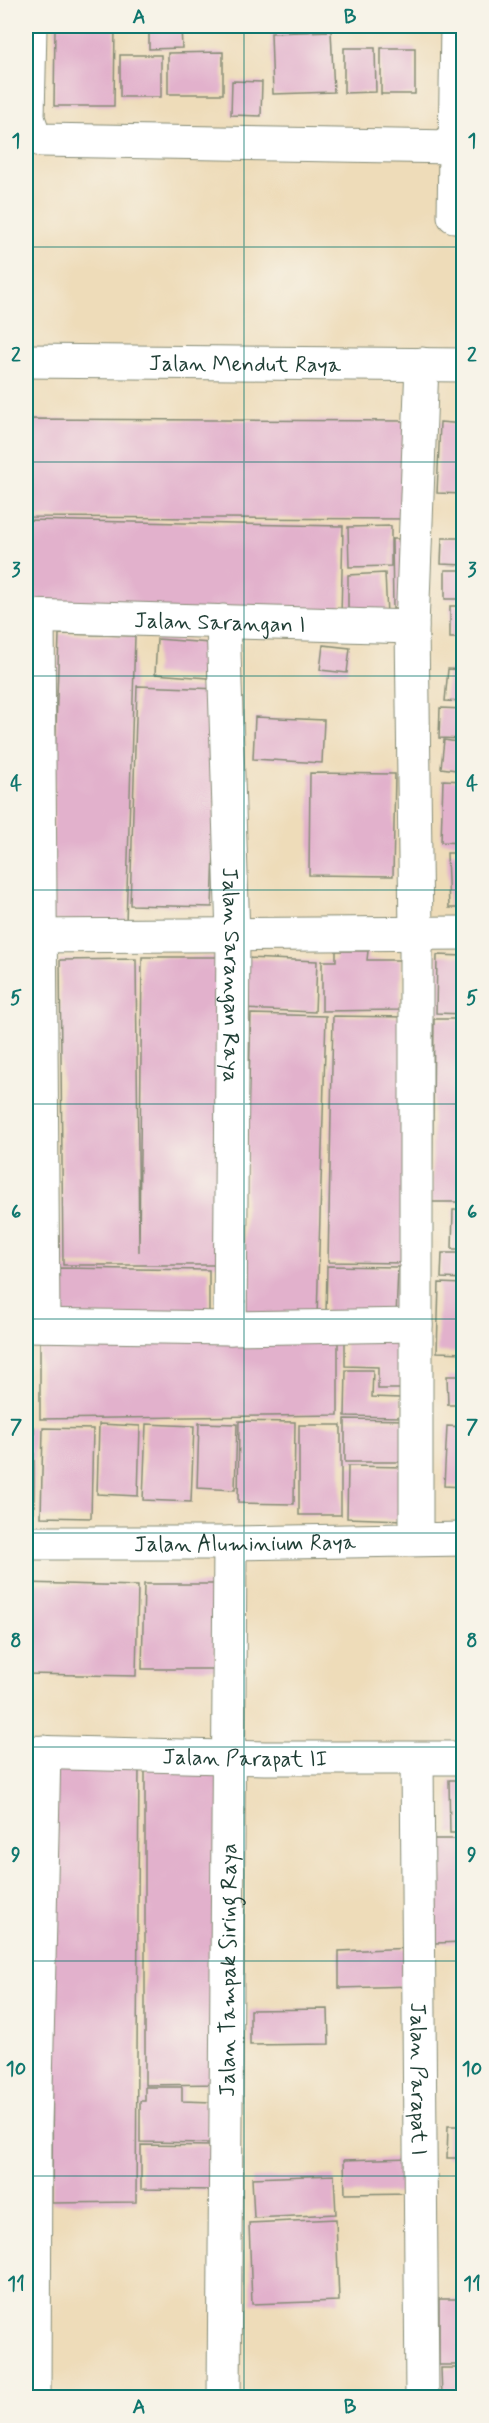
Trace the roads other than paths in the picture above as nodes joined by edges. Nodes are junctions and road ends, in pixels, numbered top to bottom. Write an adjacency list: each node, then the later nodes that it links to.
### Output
1 (30, 26): 3 (street)
2 (458, 26): 3 (street)
3 (455, 147): 4 (street)
4 (454, 216)
5 (26, 361): 6 (street, Jalan Mendut Raya)
6 (422, 364): 7 (street, Jalan Mendut Raya); 10 (street)
7 (464, 365)
8 (32, 616): 9 (street, Jalan Sarangan I); 13 (street)
9 (223, 621): 10 (street, Jalan Sarangan I); 14 (street, Jalan Sarangan Raya)
10 (412, 627): 11 (street)
11 (416, 933): 12 (street); 14 (street); 16 (street)
12 (464, 933)
13 (33, 936): 14 (street); 15 (street)
14 (232, 936): 17 (street, Jalan Sarangan Raya)
15 (34, 1325): 17 (street)
16 (416, 1325): 17 (street); 18 (street)
17 (230, 1328)
18 (416, 1539): 19 (street, Jalan Aluminium Raya); 21 (street, Jalan Aluminium Raya)
19 (464, 1539)
20 (26, 1542): 21 (street, Jalan Aluminium Raya)
21 (230, 1543): 23 (street, Jalan Tampak Siring Raya)
22 (35, 1752): 23 (street, Jalan Parapat II); 26 (street)
23 (230, 1757): 25 (street, Jalan Parapat II); 28 (street, Jalan Tampak Siring Raya)
24 (464, 1758): 25 (street, Jalan Parapat II)
25 (417, 1759): 29 (street, Jalan Parapat I)
26 (30, 2126): 27 (street)
27 (34, 2397)
28 (224, 2397)
29 (422, 2397)

